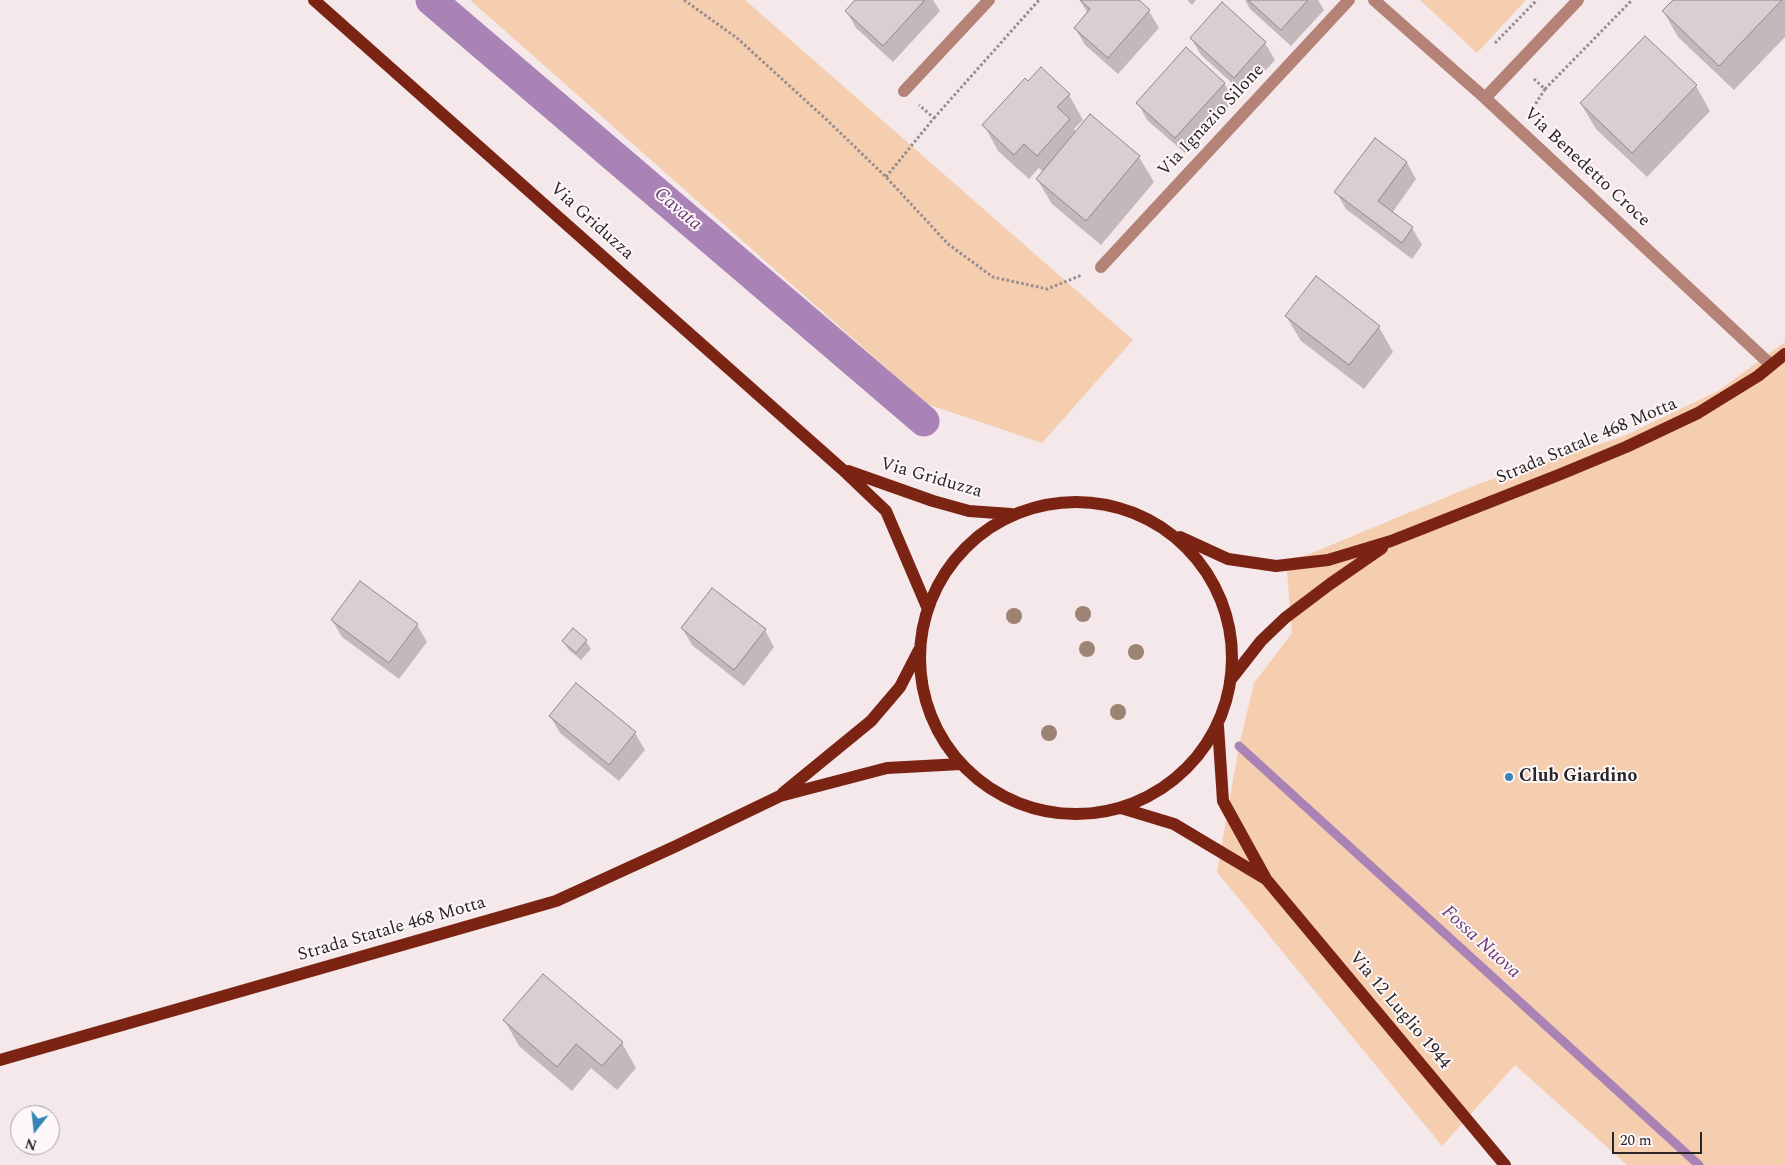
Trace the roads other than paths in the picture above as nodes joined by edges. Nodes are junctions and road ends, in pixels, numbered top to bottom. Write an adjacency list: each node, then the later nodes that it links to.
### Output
1 (314, 0): 11 (main road, Via Griduzza)
2 (989, 0): 6 (street)
3 (1349, 0): 8 (street, Via Ignazio Silone)
4 (1374, 0): 7 (street, Via Benedetto Croce)
5 (1578, 0): 7 (street)
6 (904, 91)
7 (1485, 98): 10 (street, Via Benedetto Croce)
8 (1101, 267)
9 (1785, 354): 10 (main road, Strada Statale 468 Motta)
10 (1771, 365): 14 (main road, Strada Statale 468 Motta)
11 (843, 470): 12 (main road, Via Griduzza); 15 (main road, Via Griduzza)
12 (1011, 514): 13 (main road); 15 (main road)
13 (1173, 534): 14 (main road); 17 (main road)
14 (1391, 542): 17 (main road)
15 (927, 608): 16 (main road)
16 (919, 650): 19 (main road); 20 (main road)
17 (1232, 678): 18 (main road)
18 (1218, 726): 21 (main road); 22 (main road)
19 (961, 764): 20 (main road); 21 (main road)
20 (780, 796): 23 (main road, Strada Statale 468 Motta)
21 (1121, 808): 22 (main road)
22 (1266, 879): 24 (main road, Via 12 Luglio 1944)
23 (0, 1060)
24 (1505, 1165)

